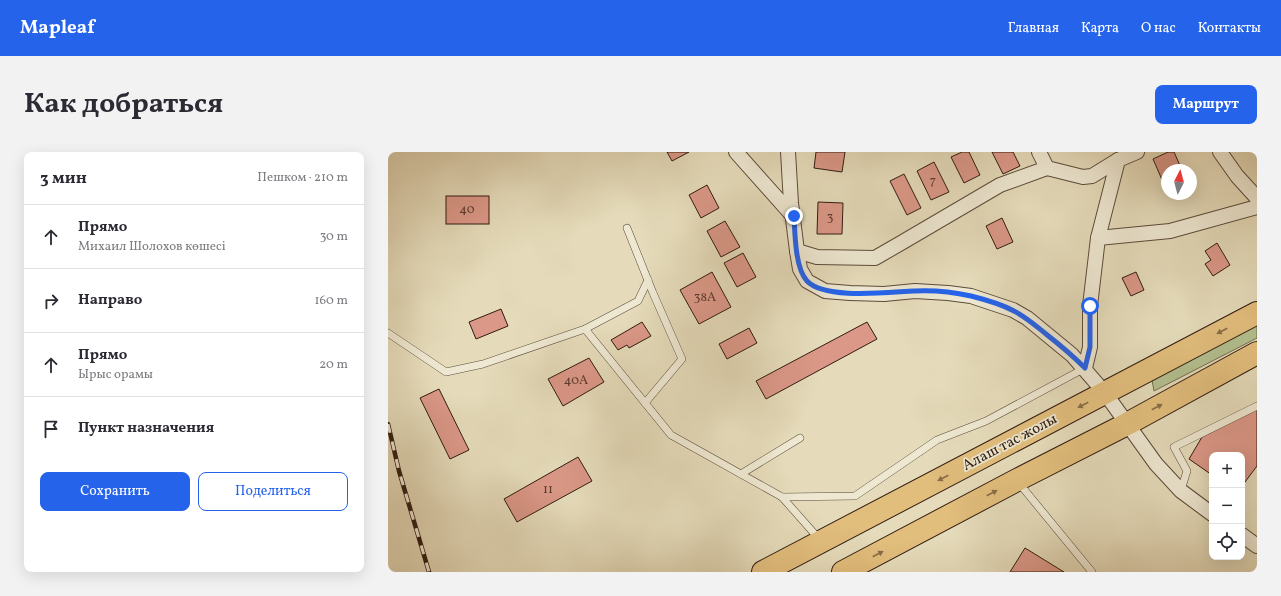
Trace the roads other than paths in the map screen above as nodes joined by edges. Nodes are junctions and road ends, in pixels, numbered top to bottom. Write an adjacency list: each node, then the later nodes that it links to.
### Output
1 (736, 152): 10 (street)
2 (788, 152): 10 (street)
3 (1039, 152): 7 (street)
4 (1137, 152): 6 (street)
5 (1220, 152): 8 (street)
6 (1118, 160): 7 (street); 12 (street)
7 (1047, 168): 13 (street)
8 (1257, 198)
9 (1257, 207): 12 (street)
10 (794, 216): 13 (street)
11 (627, 228): 14 (lane)
12 (1098, 238): 19 (street)
13 (797, 251): 19 (street)
14 (648, 280): 16 (lane); 21 (lane)
15 (1257, 313): 20 (main road, Алаш тас жолы, one-way to 20)
16 (585, 329): 17 (lane); 21 (lane)
17 (388, 333)
18 (1257, 353): 23 (main road, one-way to 18)
19 (1085, 368): 20 (street); 28 (lane)
20 (1105, 393): 23 (street); 31 (main road, Алаш тас жолы, one-way to 31)
21 (645, 403): 25 (lane)
22 (1257, 406): 27 (lane)
23 (1127, 424): 26 (main road); 27 (street)
24 (800, 438): 25 (lane)
25 (741, 474): 28 (lane)
26 (1017, 480): 34 (main road, one-way to 26); 35 (lane)
27 (1181, 491): 29 (street)
28 (782, 497): 31 (lane)
29 (1209, 512)
30 (1245, 537): 32 (street)
31 (822, 542): 33 (main road, Алаш тас жолы)
32 (1257, 546)
33 (763, 572)
34 (843, 572)
35 (1092, 572)

